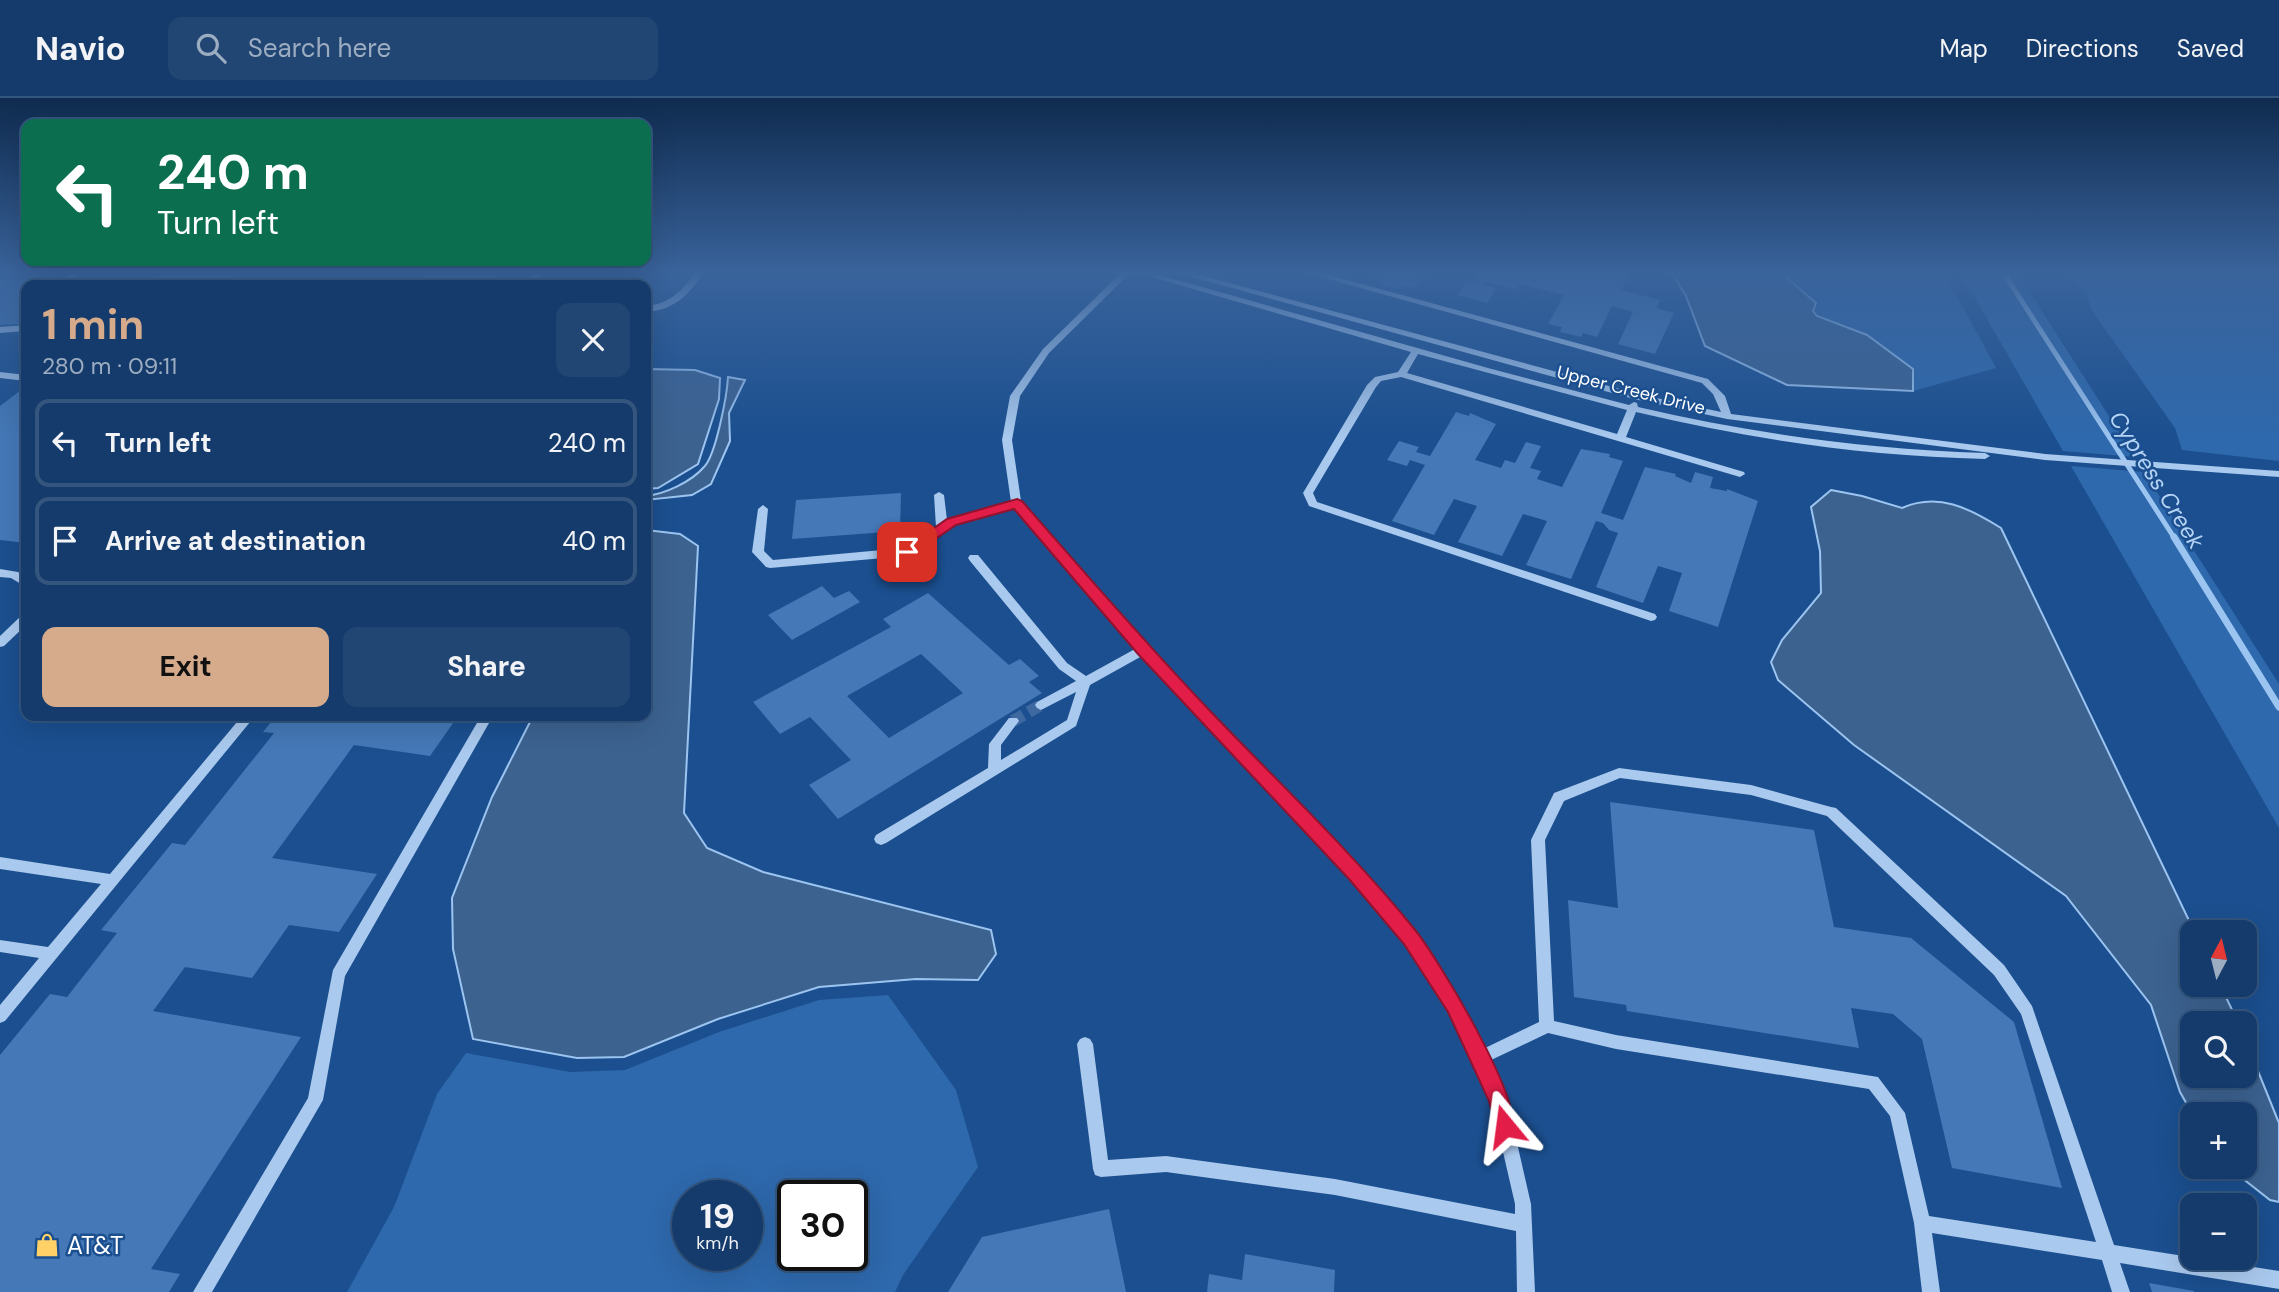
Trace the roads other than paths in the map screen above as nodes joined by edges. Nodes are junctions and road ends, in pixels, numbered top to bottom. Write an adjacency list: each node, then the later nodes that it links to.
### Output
1 (21, 328): 6 (street)
2 (1070, 328): 19 (street)
3 (1334, 328): 7 (street, Upper Creek Drive)
4 (1383, 328): 11 (street, Upper Creek Drive)
5 (1510, 328): 13 (street)
6 (0, 330)
7 (1416, 351): 8 (street); 12 (street, Upper Creek Drive)
8 (1401, 374): 14 (street); 25 (street)
9 (0, 375): 10 (street)
10 (21, 377)
11 (1637, 397): 12 (street); 13 (street, Upper Creek Drive)
12 (1632, 410): 14 (street); 15 (street, Upper Creek Drive)
13 (1727, 416): 15 (street, Upper Creek Drive)
14 (1621, 438): 16 (street)
15 (2045, 457): 17 (street, Upper Creek Drive)
16 (1740, 474)
17 (2279, 474)
18 (939, 495): 21 (street)
19 (1017, 504): 21 (lane); 28 (street)
20 (763, 509): 21 (lane)
21 (942, 528)
22 (974, 558): 29 (street)
23 (0, 573): 24 (street)
24 (21, 580)
25 (1651, 617)
26 (21, 623): 27 (street)
27 (0, 643)
28 (1143, 650): 29 (street); 43 (street)
29 (1085, 682): 30 (street); 34 (street)
30 (1041, 705)
31 (245, 721): 37 (street)
32 (484, 721): 48 (lane)
33 (1013, 721): 34 (street)
34 (994, 771): 35 (street)
35 (881, 839)
36 (0, 863): 37 (street)
37 (113, 880): 39 (street)
38 (0, 946): 39 (street)
39 (52, 954): 40 (street)
40 (0, 1016)
41 (1547, 1026): 43 (lane); 44 (street); 46 (lane)
42 (1085, 1044): 45 (street)
43 (1480, 1058): 45 (street)
44 (1922, 1223): 46 (lane); 50 (street)
45 (1524, 1224): 49 (street)
46 (2108, 1251): 47 (street); 51 (lane)
47 (2279, 1280)
48 (202, 1292)
49 (1526, 1292)
50 (1931, 1292)
51 (2121, 1292)

